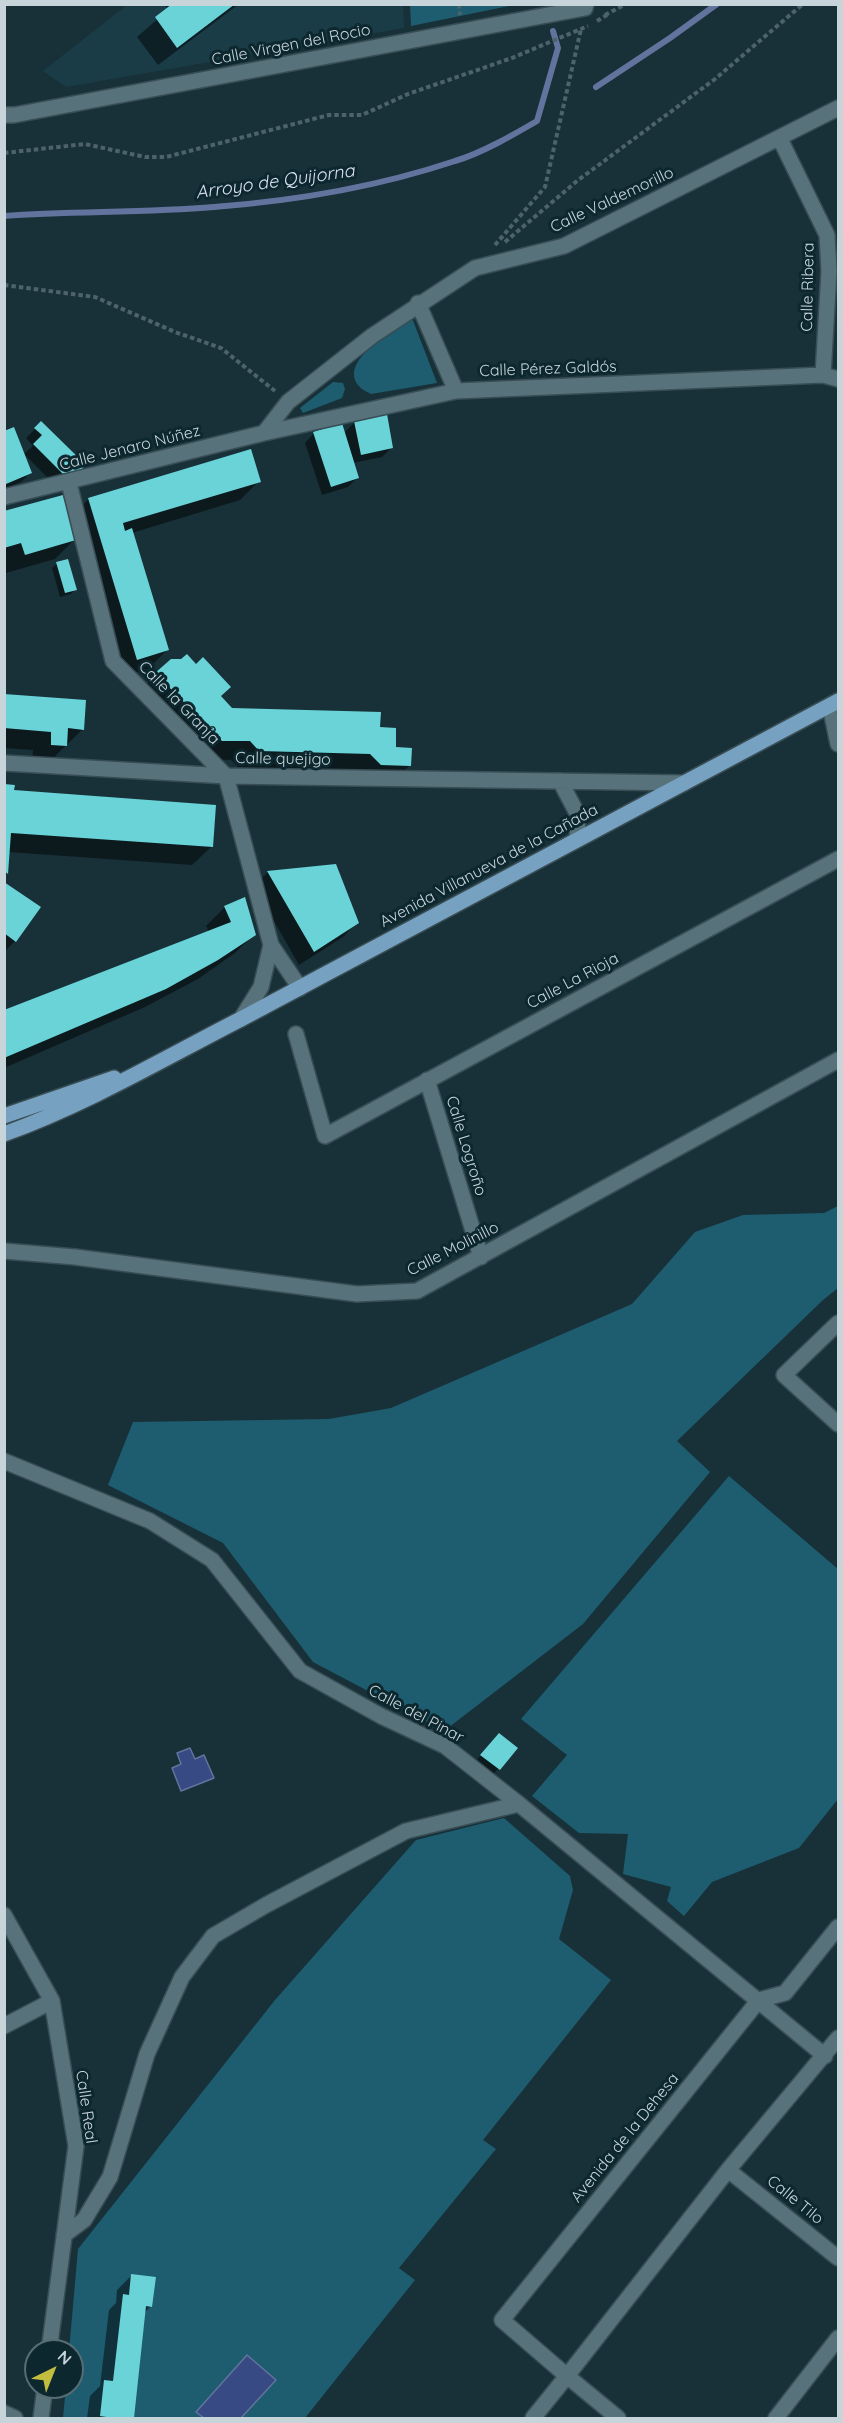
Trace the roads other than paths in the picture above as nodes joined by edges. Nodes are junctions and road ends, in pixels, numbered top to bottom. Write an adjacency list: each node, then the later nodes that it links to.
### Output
1 (585, 6): 3 (street, Calle Virgen del Rocio)
2 (838, 108): 4 (street, Calle Valdemorillo)
3 (4, 115)
4 (780, 139): 5 (street, Calle Ribera); 6 (street, Calle Valdemorillo)
5 (834, 271): 7 (street, Calle Ribera)
6 (418, 303): 9 (street); 10 (street, Calle Valdemorillo)
7 (823, 375): 8 (street, Calle Pérez Galdós); 9 (street, Calle Pérez Galdós)
8 (838, 379)
9 (456, 391): 10 (street, Calle Pérez Galdós)
10 (264, 432): 11 (street, Calle Jenaro Núñez)
11 (69, 483): 12 (street, Calle Jenaro Núñez); 16 (street, Calle la Granja)
12 (4, 497)
13 (834, 703): 14 (street); 18 (main road, Avenida Villanueva de la Cañada)
14 (838, 744)
15 (4, 763): 16 (street, Calle quejigo)
16 (226, 777): 17 (street, Calle quejigo); 21 (street, Calle la Granja)
17 (560, 781): 18 (street, Calle quejigo); 19 (street)
18 (684, 783): 19 (main road, Avenida Villanueva de la Cañada)
19 (577, 840): 22 (main road, Avenida Villanueva de la Cañada)
20 (838, 859): 27 (street, Calle La Rioja)
21 (272, 945): 22 (street, Calle la Granja); 23 (street, Calle la Granja)
22 (300, 988): 23 (main road, Avenida Villanueva de la Cañada)
23 (241, 1019): 26 (main road, Avenida Villanueva de la Cañada)
24 (296, 1034): 27 (street, Calle La Rioja)
25 (838, 1060): 31 (street, Calle Molinillo)
26 (156, 1062): 28 (main road, Avenida Villanueva de la Cañada); 29 (main road, Avenida Villanueva de la Cañada)
27 (427, 1080): 31 (street, Calle Logroño)
28 (4, 1116)
29 (4, 1134)
30 (4, 1251): 31 (street, Calle Molinillo)
31 (481, 1257)
32 (838, 1323): 33 (street)
33 (838, 1424)
34 (4, 1461): 35 (street, Calle del Pinar)
35 (519, 1804): 38 (street, Calle del Pinar); 44 (street)
36 (4, 1915): 39 (street, Calle Real)
37 (838, 1927): 38 (street)
38 (759, 2000): 42 (street, Calle del Pinar); 48 (street, Avenida de la Dehesa)
39 (52, 2001): 40 (street); 44 (street, Calle Real)
40 (4, 2026)
41 (838, 2038): 42 (street)
42 (825, 2055): 43 (street)
43 (728, 2170): 45 (street, Calle Tilo); 48 (street)
44 (64, 2235): 47 (street, Calle Real)
45 (838, 2258)
46 (838, 2338): 55 (street)
47 (51, 2339)
48 (567, 2376): 53 (street); 54 (street)
49 (43, 2399): 52 (street)
50 (4, 2413): 51 (street)
51 (15, 2418)
52 (40, 2418)
53 (533, 2418)
54 (618, 2418)
55 (776, 2418)

